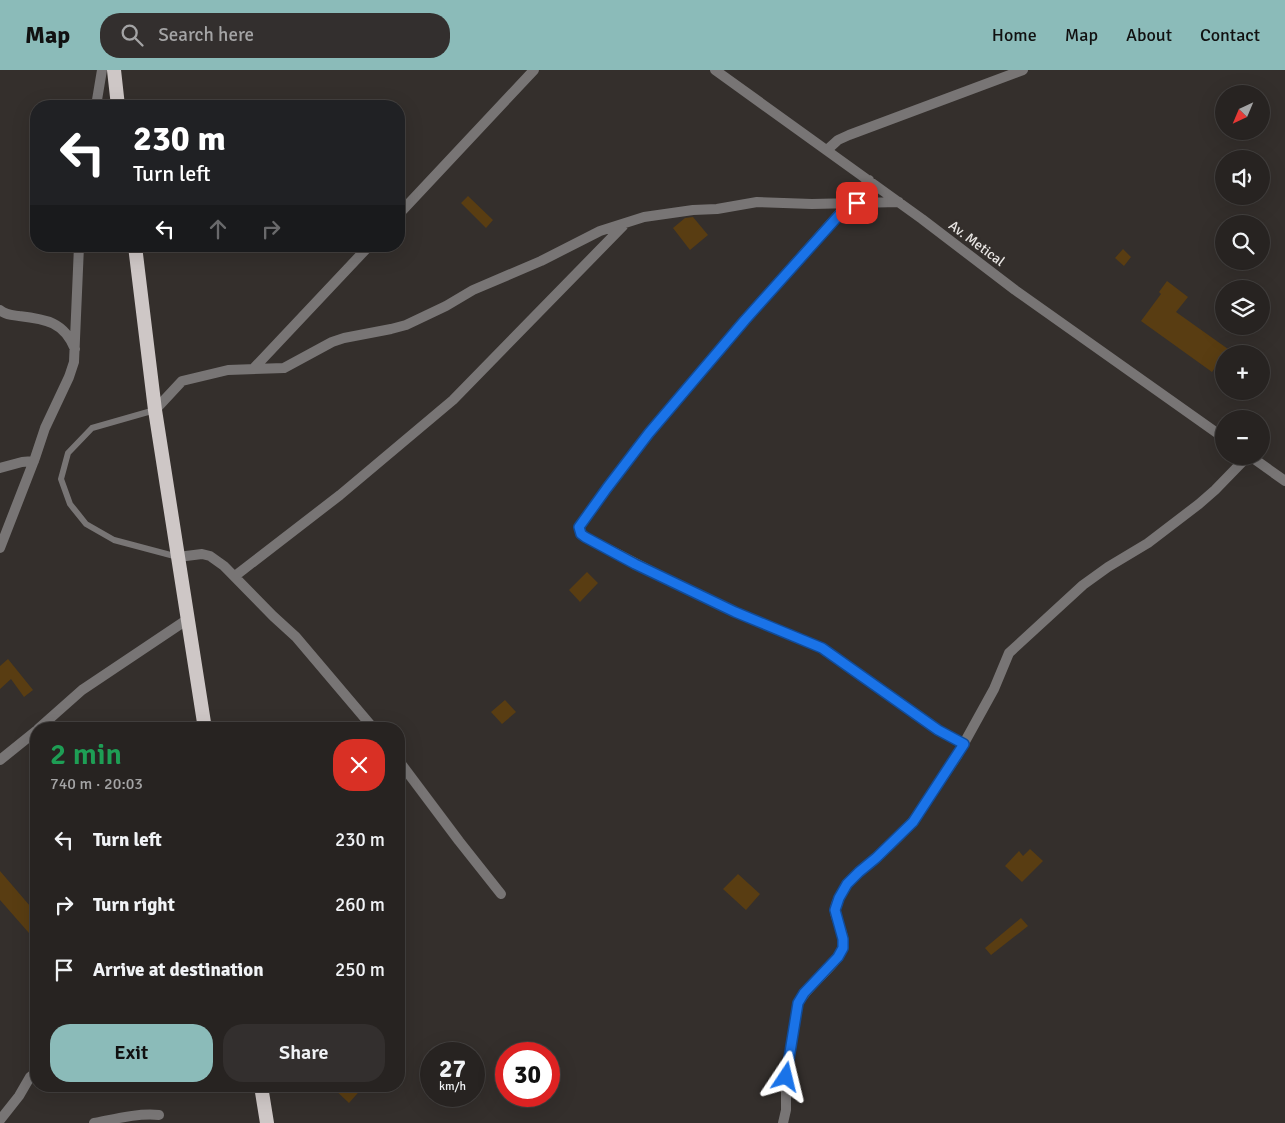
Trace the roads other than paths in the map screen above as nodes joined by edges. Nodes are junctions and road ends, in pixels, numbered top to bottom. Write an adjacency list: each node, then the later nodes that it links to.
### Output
1 (102, 70): 6 (street)
2 (114, 70): 7 (highway)
3 (534, 70): 12 (street)
4 (715, 70): 8 (street, Av. Metical)
5 (1023, 70): 8 (street)
6 (97, 100)
7 (117, 100)
8 (827, 150): 9 (street, Av. Metical)
9 (869, 180): 10 (street, Av. Metical); 11 (street)
10 (899, 202): 11 (street); 21 (street, Av. Metical)
11 (849, 204): 13 (street); 35 (street)
12 (405, 208)
13 (625, 223): 19 (street); 29 (street)
14 (79, 252): 18 (street)
15 (136, 252): 20 (highway)
16 (363, 252): 19 (street)
17 (0, 310): 18 (street)
18 (75, 350): 22 (street)
19 (253, 370): 20 (street)
20 (154, 410): 28 (highway); 28 (lane)
21 (1215, 432)
22 (34, 460): 25 (street); 27 (street)
23 (1240, 465): 35 (street)
24 (1262, 465): 26 (street)
25 (0, 468)
26 (1285, 481)
27 (0, 548)
28 (178, 557): 29 (street); 30 (highway)
29 (235, 576): 33 (street)
30 (188, 619): 31 (street); 32 (highway)
31 (46, 722)
32 (204, 722)
33 (368, 722)
34 (30, 736): 36 (street)
35 (964, 744): 45 (street)
36 (0, 760)
37 (405, 769): 38 (street)
38 (501, 894)
39 (30, 1077): 42 (street)
40 (262, 1092): 44 (highway)
41 (159, 1115): 43 (street)
42 (0, 1120)
43 (94, 1123)
44 (267, 1123)
45 (783, 1123)

